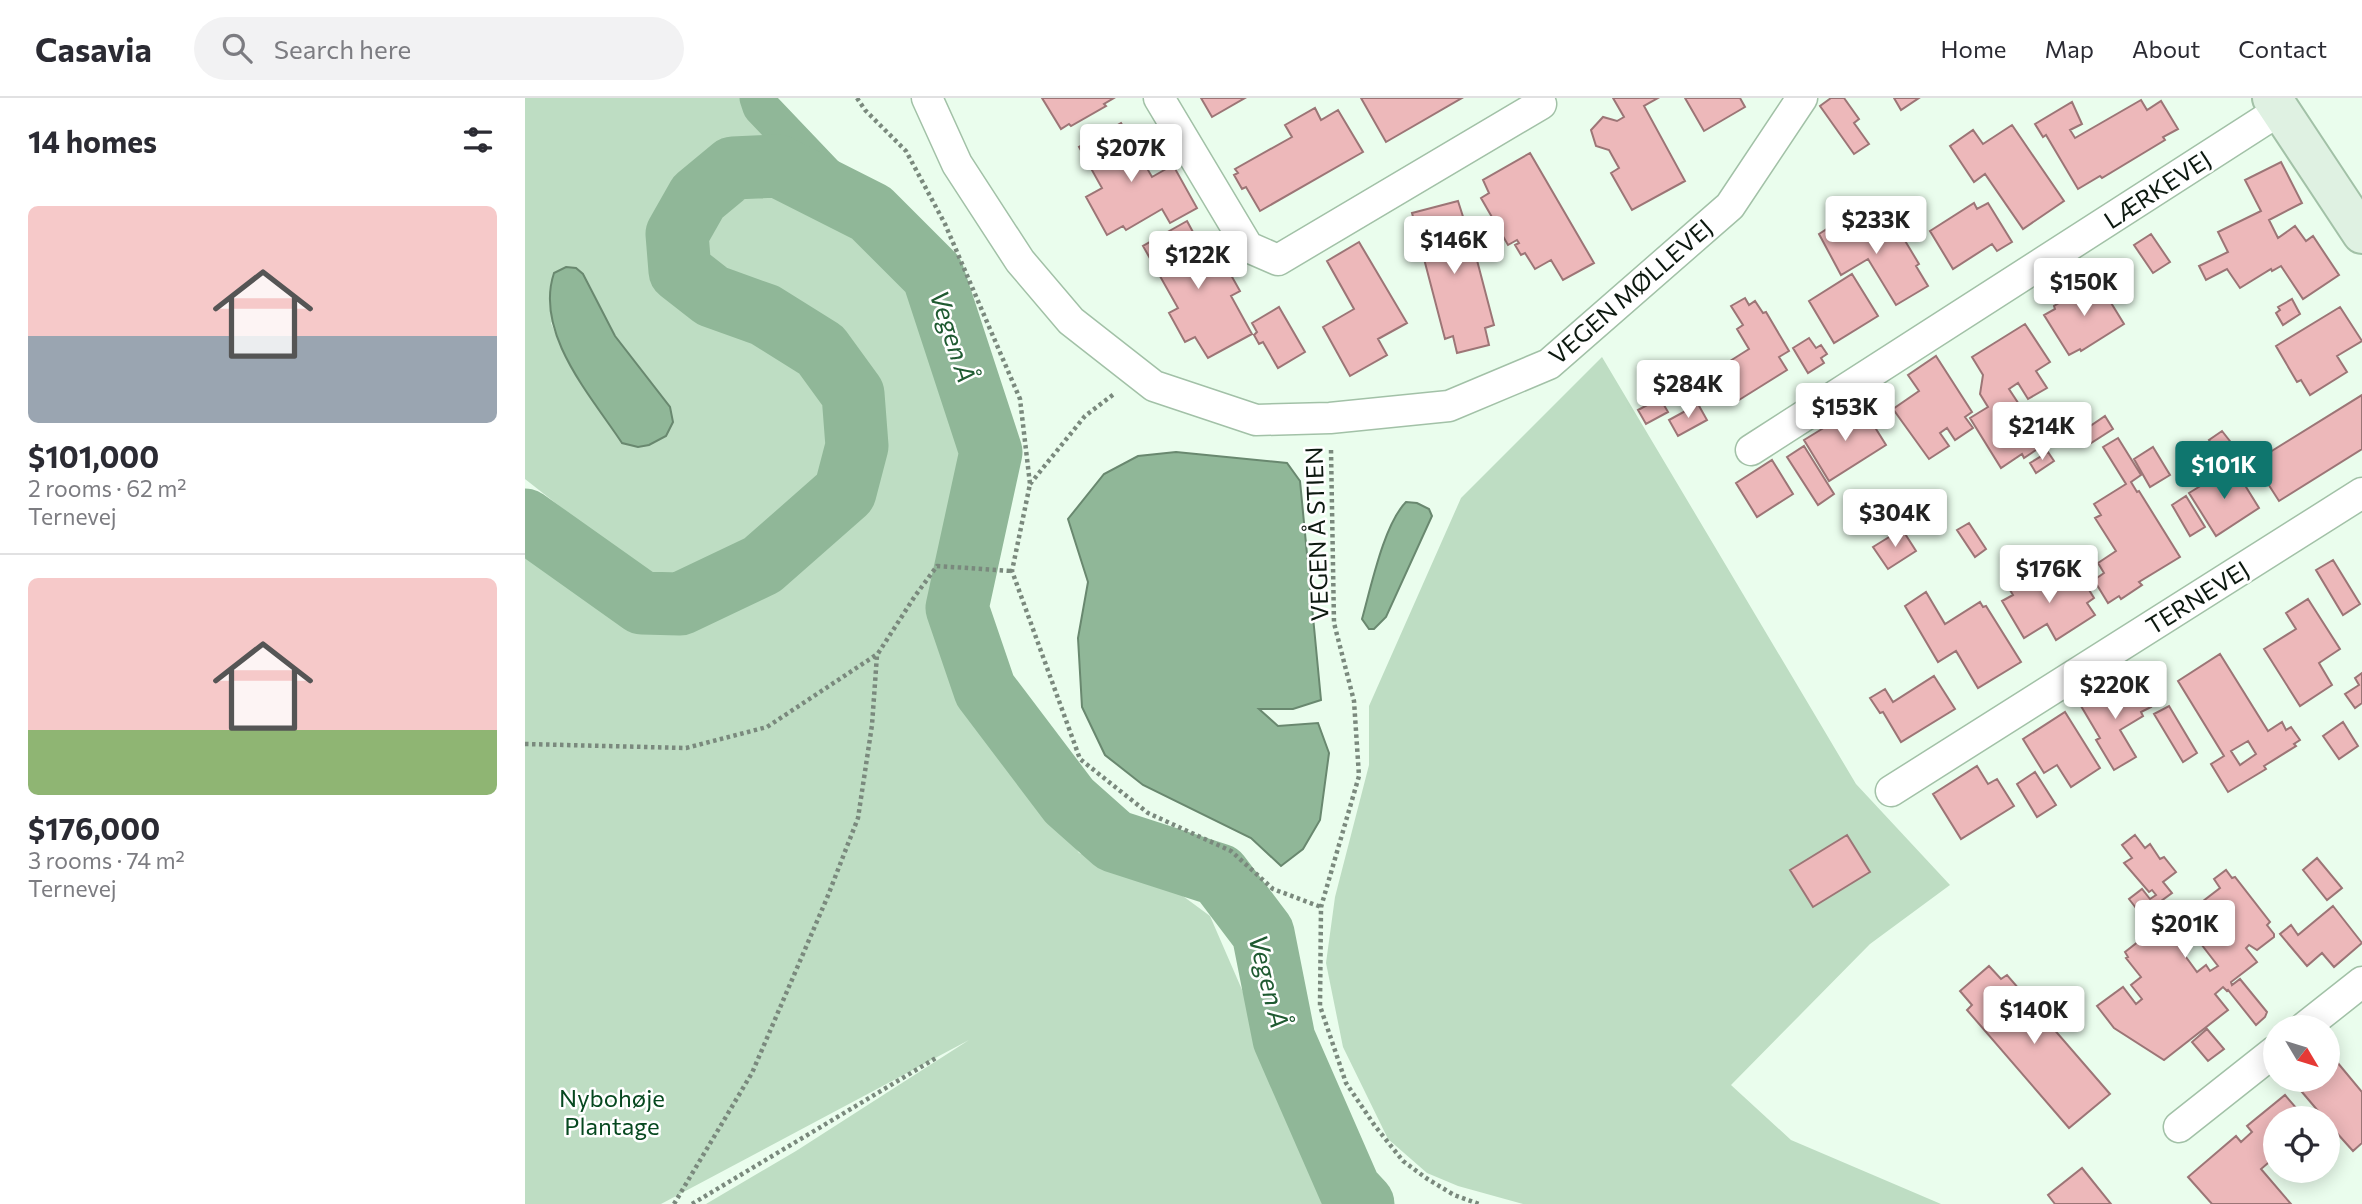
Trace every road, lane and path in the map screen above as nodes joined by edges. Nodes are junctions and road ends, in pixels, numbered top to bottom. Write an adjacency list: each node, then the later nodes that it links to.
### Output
1 (857, 98): 11 (path)
2 (927, 98): 8 (street, VEGEN MØLLEVEJ)
3 (1159, 98): 4 (street)
4 (1537, 98)
5 (1802, 98): 9 (street, VEGEN MØLLEVEJ)
6 (2276, 104): 7 (street); 10 (street, LÆRKEVEJ)
7 (2362, 234)
8 (1140, 374): 9 (street, VEGEN MØLLEVEJ); 11 (path)
9 (1330, 418): 17 (path, VEGEN Å STIEN)
10 (1751, 450)
11 (1030, 484): 13 (path)
12 (2362, 493): 16 (street, TERNEVEJ)
13 (1012, 571): 14 (path); 17 (path)
14 (877, 655): 15 (path); 23 (path)
15 (525, 744)
16 (1891, 791)
17 (1321, 907): 25 (path, VEGEN Å STIEN)
18 (2362, 982): 19 (street)
19 (2320, 1015)
20 (936, 1058): 24 (path)
21 (2263, 1061): 22 (street)
22 (2179, 1128)
23 (674, 1204)
24 (692, 1204)
25 (1479, 1204)

